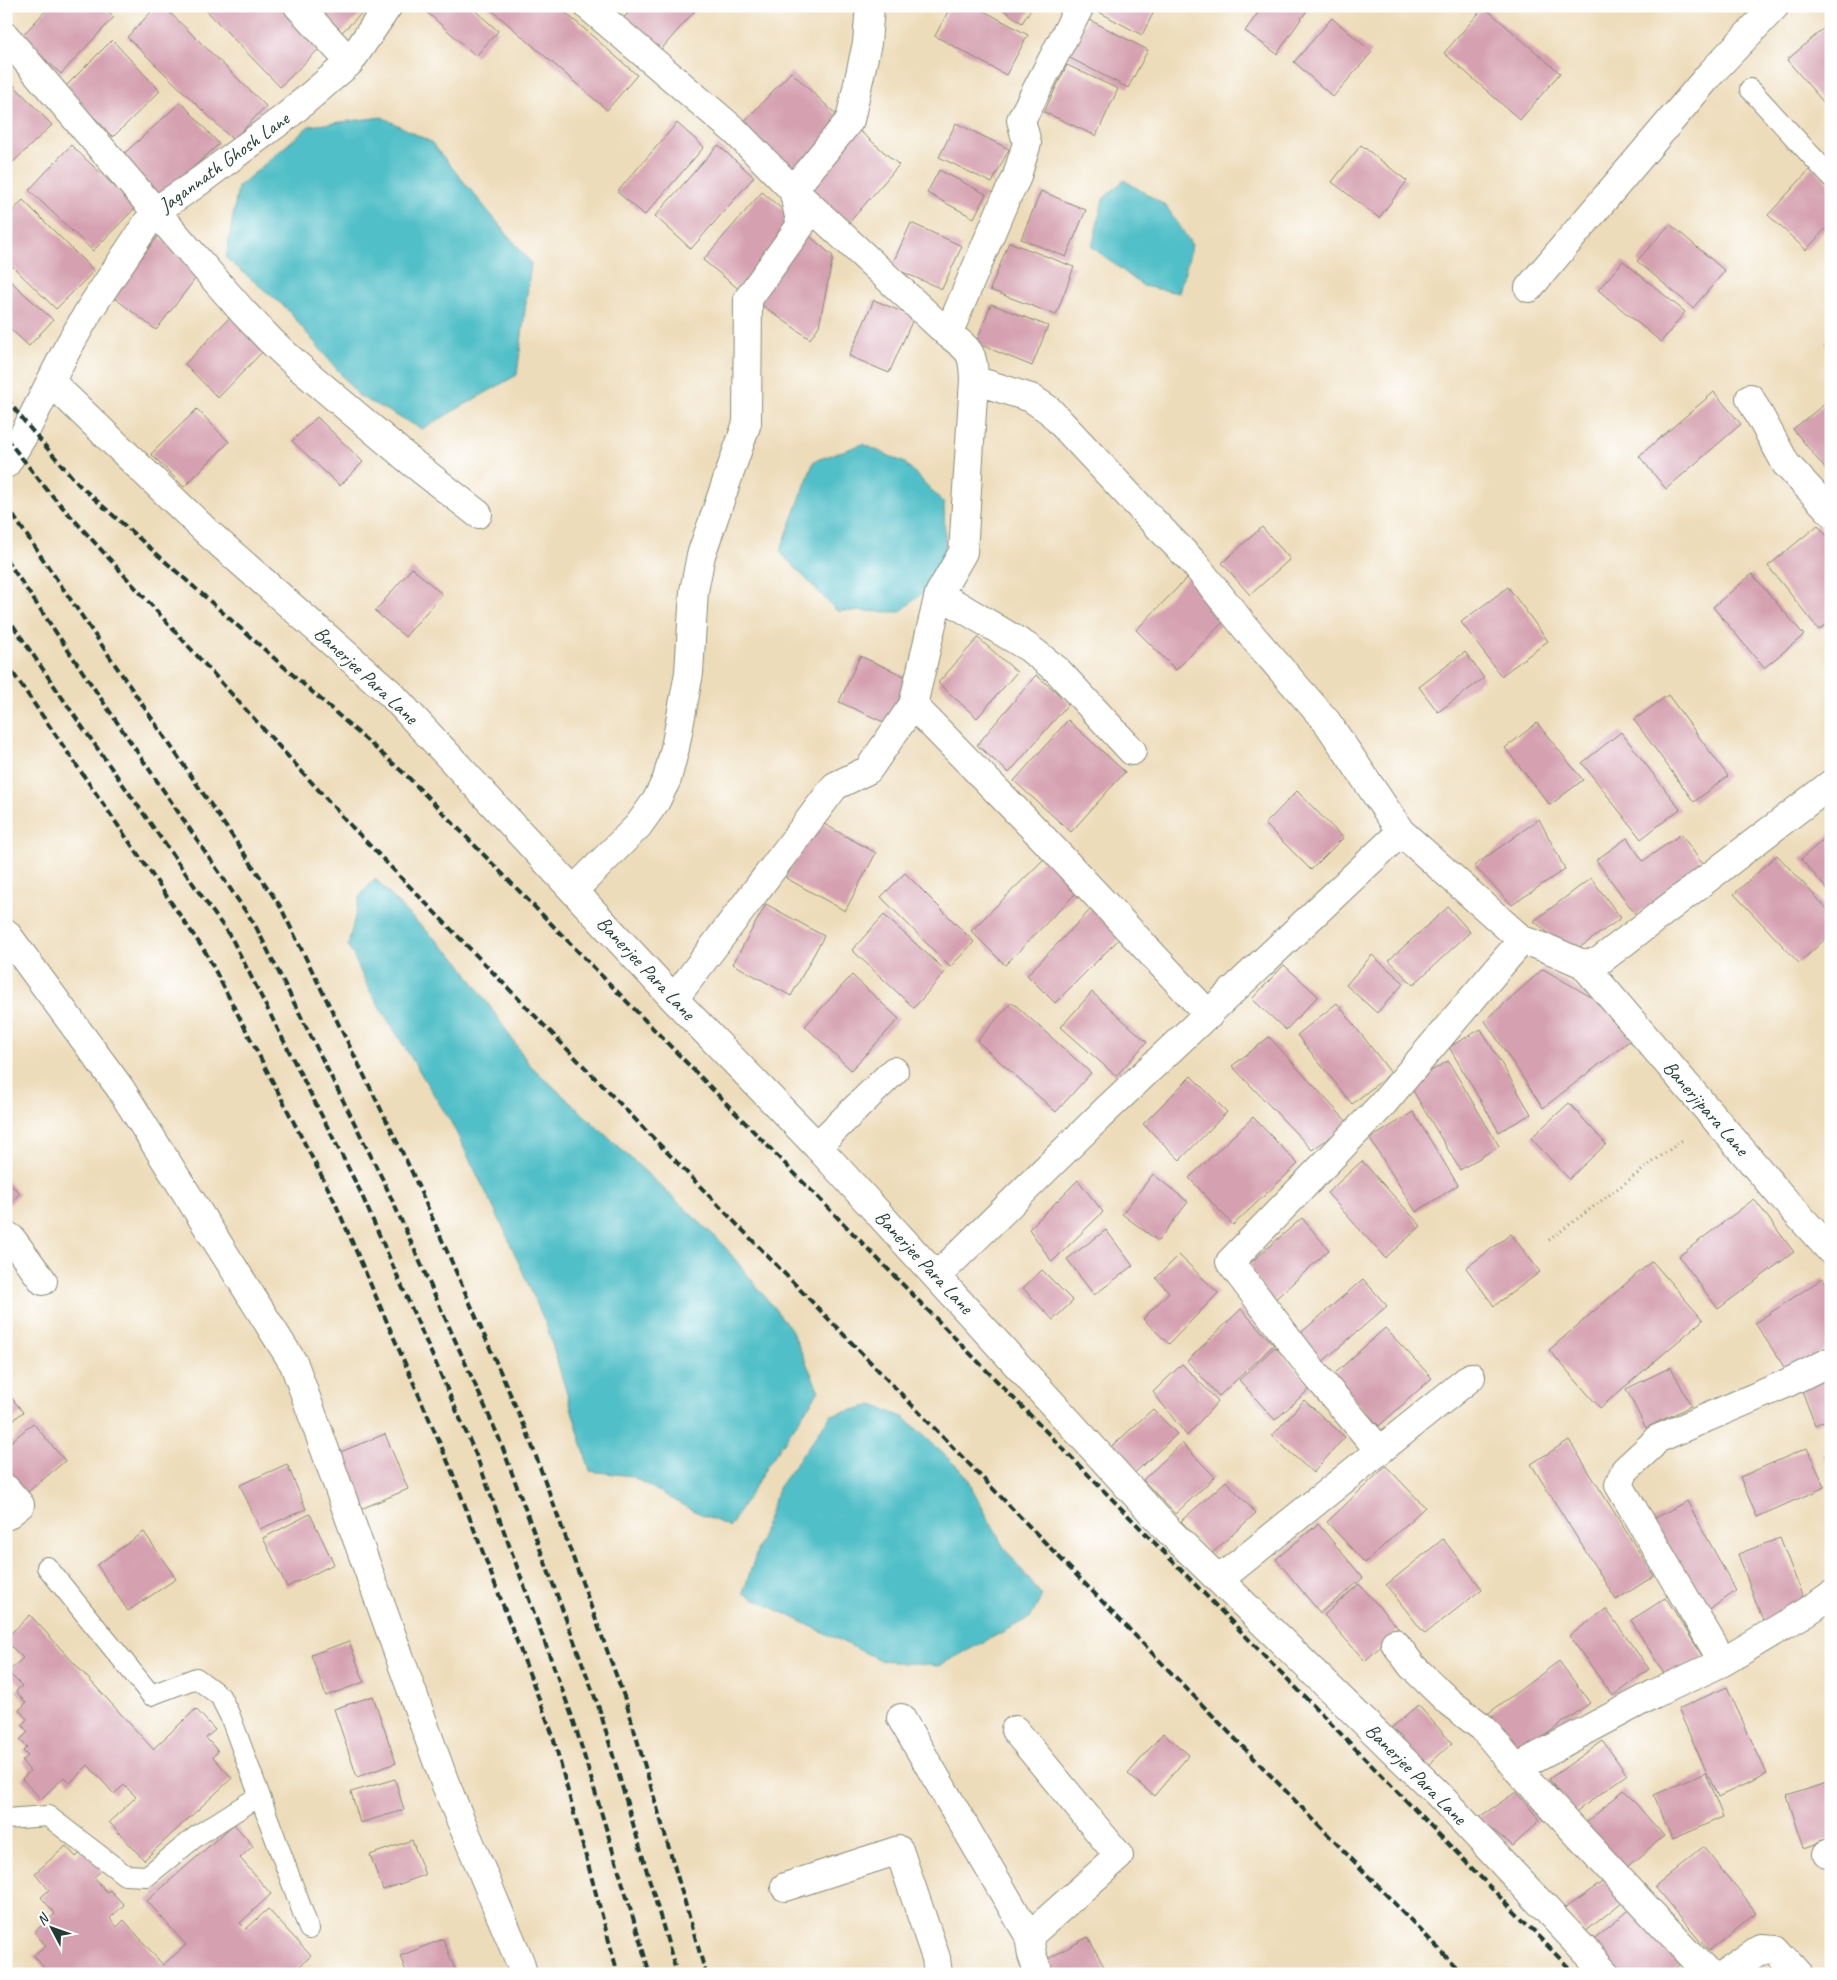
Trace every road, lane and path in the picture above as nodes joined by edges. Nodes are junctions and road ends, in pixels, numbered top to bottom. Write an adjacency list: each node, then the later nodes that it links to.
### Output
1 (298, 6): 8 (street)
2 (388, 6): 8 (street, Jagannath Ghosh Lane)
3 (588, 6): 11 (street)
4 (870, 6): 11 (street)
5 (1080, 6): 14 (street)
6 (1775, 6): 13 (street)
7 (6, 37): 12 (street)
8 (350, 62): 12 (street, Jagannath Ghosh Lane)
9 (1750, 90): 10 (lane)
10 (1829, 171)
11 (793, 190): 14 (street); 26 (street)
12 (155, 211): 15 (street, Jagannath Ghosh Lane); 20 (street)
13 (1528, 288)
14 (948, 334): 16 (street)
15 (52, 379): 18 (street, Jagannath Ghosh Lane); 26 (street, Banerjee Para Lane)
16 (974, 380): 21 (street); 25 (street)
17 (1750, 398): 19 (street)
18 (6, 464)
19 (1831, 512)
20 (478, 514)
21 (940, 594): 22 (street); 23 (street)
22 (913, 705): 30 (street); 31 (street)
23 (1132, 751)
24 (1831, 784): 29 (street)
25 (1401, 832): 28 (street); 31 (street)
26 (574, 890): 30 (street, Banerjee Para Lane)
27 (6, 933): 58 (street)
28 (1522, 940): 29 (street); 42 (street)
29 (1583, 964): 33 (street, Banerjipara Lane)
30 (674, 999): 34 (street, Banerjee Para Lane)
31 (1209, 1015): 38 (street)
32 (894, 1071): 34 (street)
33 (1713, 1116): 36 (path); 37 (street, Banerjipara Lane)
34 (817, 1146): 38 (street, Banerjee Para Lane)
35 (6, 1236): 39 (street)
36 (1550, 1240)
37 (1831, 1251)
38 (937, 1276): 46 (street, Banerjee Para Lane)
39 (43, 1281)
40 (1831, 1361): 49 (street)
41 (1470, 1377): 42 (street)
42 (1379, 1450): 46 (street)
43 (6, 1489): 44 (street)
44 (6, 1516)
45 (48, 1567): 53 (lane)
46 (1220, 1579): 61 (street, Banerjee Para Lane)
47 (1831, 1595): 49 (street)
48 (1395, 1644): 52 (street)
49 (1722, 1662): 52 (street)
50 (901, 1718): 57 (street)
51 (1015, 1730): 57 (street)
52 (1516, 1768): 62 (street)
53 (259, 1796): 54 (lane); 56 (lane)
54 (6, 1819)
55 (785, 1887): 59 (street)
56 (309, 1929)
57 (1029, 1936): 60 (street)
58 (523, 1974)
59 (938, 1974)
60 (1040, 1974)
61 (1607, 1974)
62 (1708, 1974)
63 (1725, 1974): 64 (street)
64 (1798, 1974)

